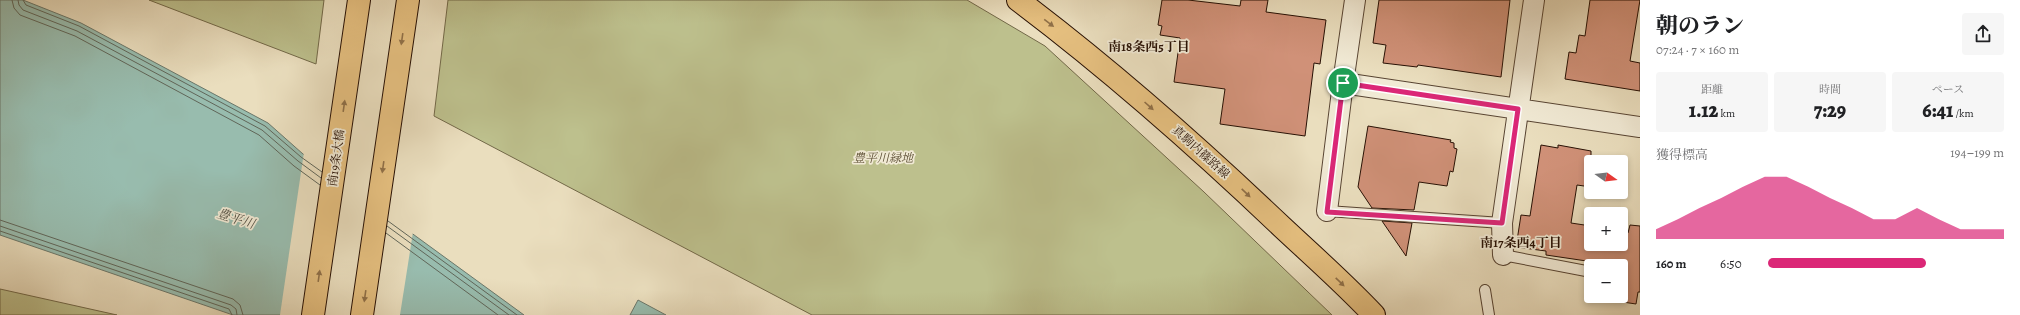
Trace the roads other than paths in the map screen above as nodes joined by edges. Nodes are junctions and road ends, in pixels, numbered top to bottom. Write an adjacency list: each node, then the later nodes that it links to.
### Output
1 (359, 0): 14 (main road, 南19条大橋, one-way to 1)
2 (408, 0): 15 (main road, one-way to 15)
3 (1018, 0): 16 (main road, 真駒内篠路線, one-way to 16)
4 (1355, 0): 6 (street)
5 (1534, 0): 7 (street)
6 (1343, 83): 7 (street); 9 (street)
7 (1518, 109): 8 (street); 10 (street)
8 (1640, 127)
9 (1327, 212): 10 (lane)
10 (1502, 223): 11 (street)
11 (1503, 255): 12 (lane)
12 (1584, 271)
13 (1485, 290): 17 (lane)
14 (314, 315)
15 (362, 315)
16 (1374, 315)
17 (1489, 315)

